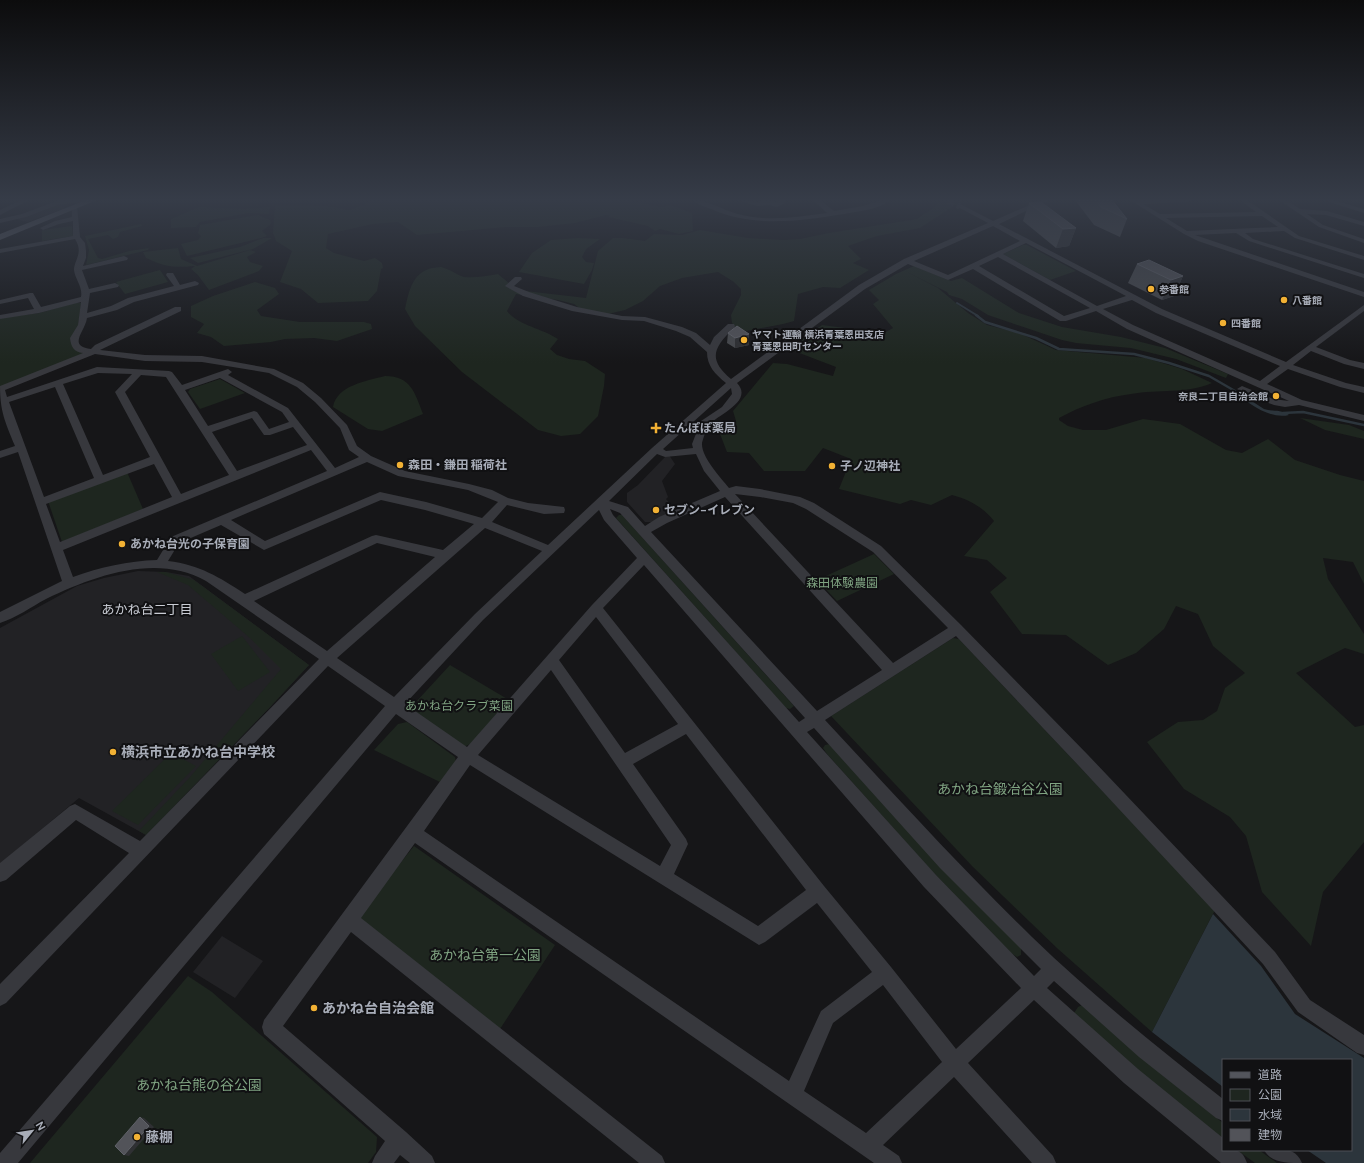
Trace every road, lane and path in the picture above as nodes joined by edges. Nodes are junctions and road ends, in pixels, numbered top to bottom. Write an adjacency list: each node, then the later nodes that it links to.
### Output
1 (82, 254): 12 (street)
2 (923, 254): 10 (street)
3 (998, 254): 11 (street); 25 (street)
4 (1050, 254): 21 (street)
5 (1243, 254): 20 (street)
6 (1296, 254): 14 (street)
7 (1352, 254): 9 (street)
8 (124, 258): 12 (street)
9 (1364, 258)
10 (908, 261): 11 (street); 41 (street)
11 (974, 266): 25 (street)
12 (78, 269): 19 (street)
13 (170, 275): 18 (street)
14 (1364, 276)
15 (518, 279): 34 (street)
16 (195, 282): 18 (street)
17 (115, 285): 19 (street)
18 (178, 287): 29 (street)
19 (86, 295): 26 (street); 29 (street)
20 (1364, 295)
21 (1132, 297): 25 (street); 35 (street)
22 (0, 302): 26 (street)
23 (1364, 307): 32 (street)
24 (178, 308): 30 (street)
25 (1098, 309): 42 (street)
26 (39, 311): 28 (street)
27 (142, 315): 30 (street)
28 (0, 317)
29 (83, 317): 33 (street)
30 (149, 322): 33 (street)
31 (731, 326): 34 (street)
32 (1310, 348): 35 (street); 37 (street)
33 (93, 351): 36 (street); 43 (street)
34 (711, 351): 41 (street)
35 (1286, 365): 42 (street); 46 (street)
36 (244, 366): 39 (street); 60 (street)
37 (1364, 366)
38 (139, 372): 40 (street); 44 (street); 59 (street)
39 (221, 375): 44 (street); 51 (street)
40 (58, 383): 47 (street); 63 (street)
41 (730, 384): 56 (street); 57 (street)
42 (1262, 384): 48 (street)
43 (0, 389): 47 (street)
44 (180, 389): 53 (street)
45 (1242, 389): 48 (street)
46 (1364, 390)
47 (2, 401): 50 (street)
48 (1299, 402): 49 (street)
49 (1364, 418)
50 (10, 422): 52 (street); 55 (street)
51 (294, 424): 53 (street); 54 (street)
52 (0, 426)
53 (207, 430): 62 (street)
54 (312, 446): 61 (street); 62 (street)
55 (21, 447): 58 (street); 67 (street)
56 (656, 450): 57 (street); 68 (street)
57 (699, 451): 64 (street)
58 (0, 455)
59 (156, 458): 63 (street); 65 (street)
60 (367, 458): 61 (street); 66 (street)
61 (333, 472): 70 (street)
62 (235, 476): 65 (street)
63 (100, 480): 67 (street)
64 (727, 492): 72 (street); 82 (street); 85 (street)
65 (178, 499): 73 (street)
66 (505, 501): 69 (street); 71 (street)
67 (40, 502): 73 (street)
68 (601, 502): 72 (street); 74 (street); 76 (street)
69 (560, 510)
70 (222, 520): 71 (street); 77 (street)
71 (484, 523): 74 (street); 75 (street)
72 (643, 532): 87 (street)
73 (57, 548): 78 (street)
74 (550, 550): 86 (street)
75 (445, 555): 79 (street); 83 (street)
76 (644, 558): 80 (street); 89 (street)
77 (160, 565): 78 (street); 79 (street)
78 (69, 583): 81 (street)
79 (244, 600): 83 (street)
80 (596, 608): 84 (street); 88 (street)
81 (0, 618)
82 (957, 629): 85 (street); 102 (street)
83 (328, 659): 86 (street); 93 (street)
84 (551, 660): 90 (street); 91 (street)
85 (892, 671): 87 (street)
86 (395, 705): 90 (street); 112 (street)
87 (815, 720): 89 (street); 98 (street)
88 (688, 725): 91 (street); 96 (street)
89 (797, 731): 100 (street)
90 (468, 756): 92 (street); 95 (street)
91 (623, 762): 95 (street)
92 (414, 833): 97 (street); 104 (street)
93 (141, 851): 94 (street); 101 (street)
94 (0, 874)
95 (664, 876): 96 (street)
96 (818, 892): 99 (street)
97 (350, 920): 106 (street); 115 (street)
98 (1054, 969): 100 (street); 105 (street)
99 (885, 973): 103 (street); 104 (street)
100 (1034, 988): 103 (street); 109 (street)
101 (0, 998)
102 (1364, 1046)
103 (954, 1062): 107 (street); 111 (street)
104 (793, 1094): 107 (street)
105 (1222, 1110)
106 (399, 1139): 113 (street); 114 (street)
107 (867, 1146): 116 (street)
108 (1222, 1151): 117 (street)
109 (1222, 1151)
110 (1275, 1151): 118 (street)
111 (1042, 1161)
112 (5, 1163)
113 (382, 1163)
114 (425, 1163)
115 (655, 1163)
116 (892, 1163)
117 (1237, 1163)
118 (1292, 1163)

